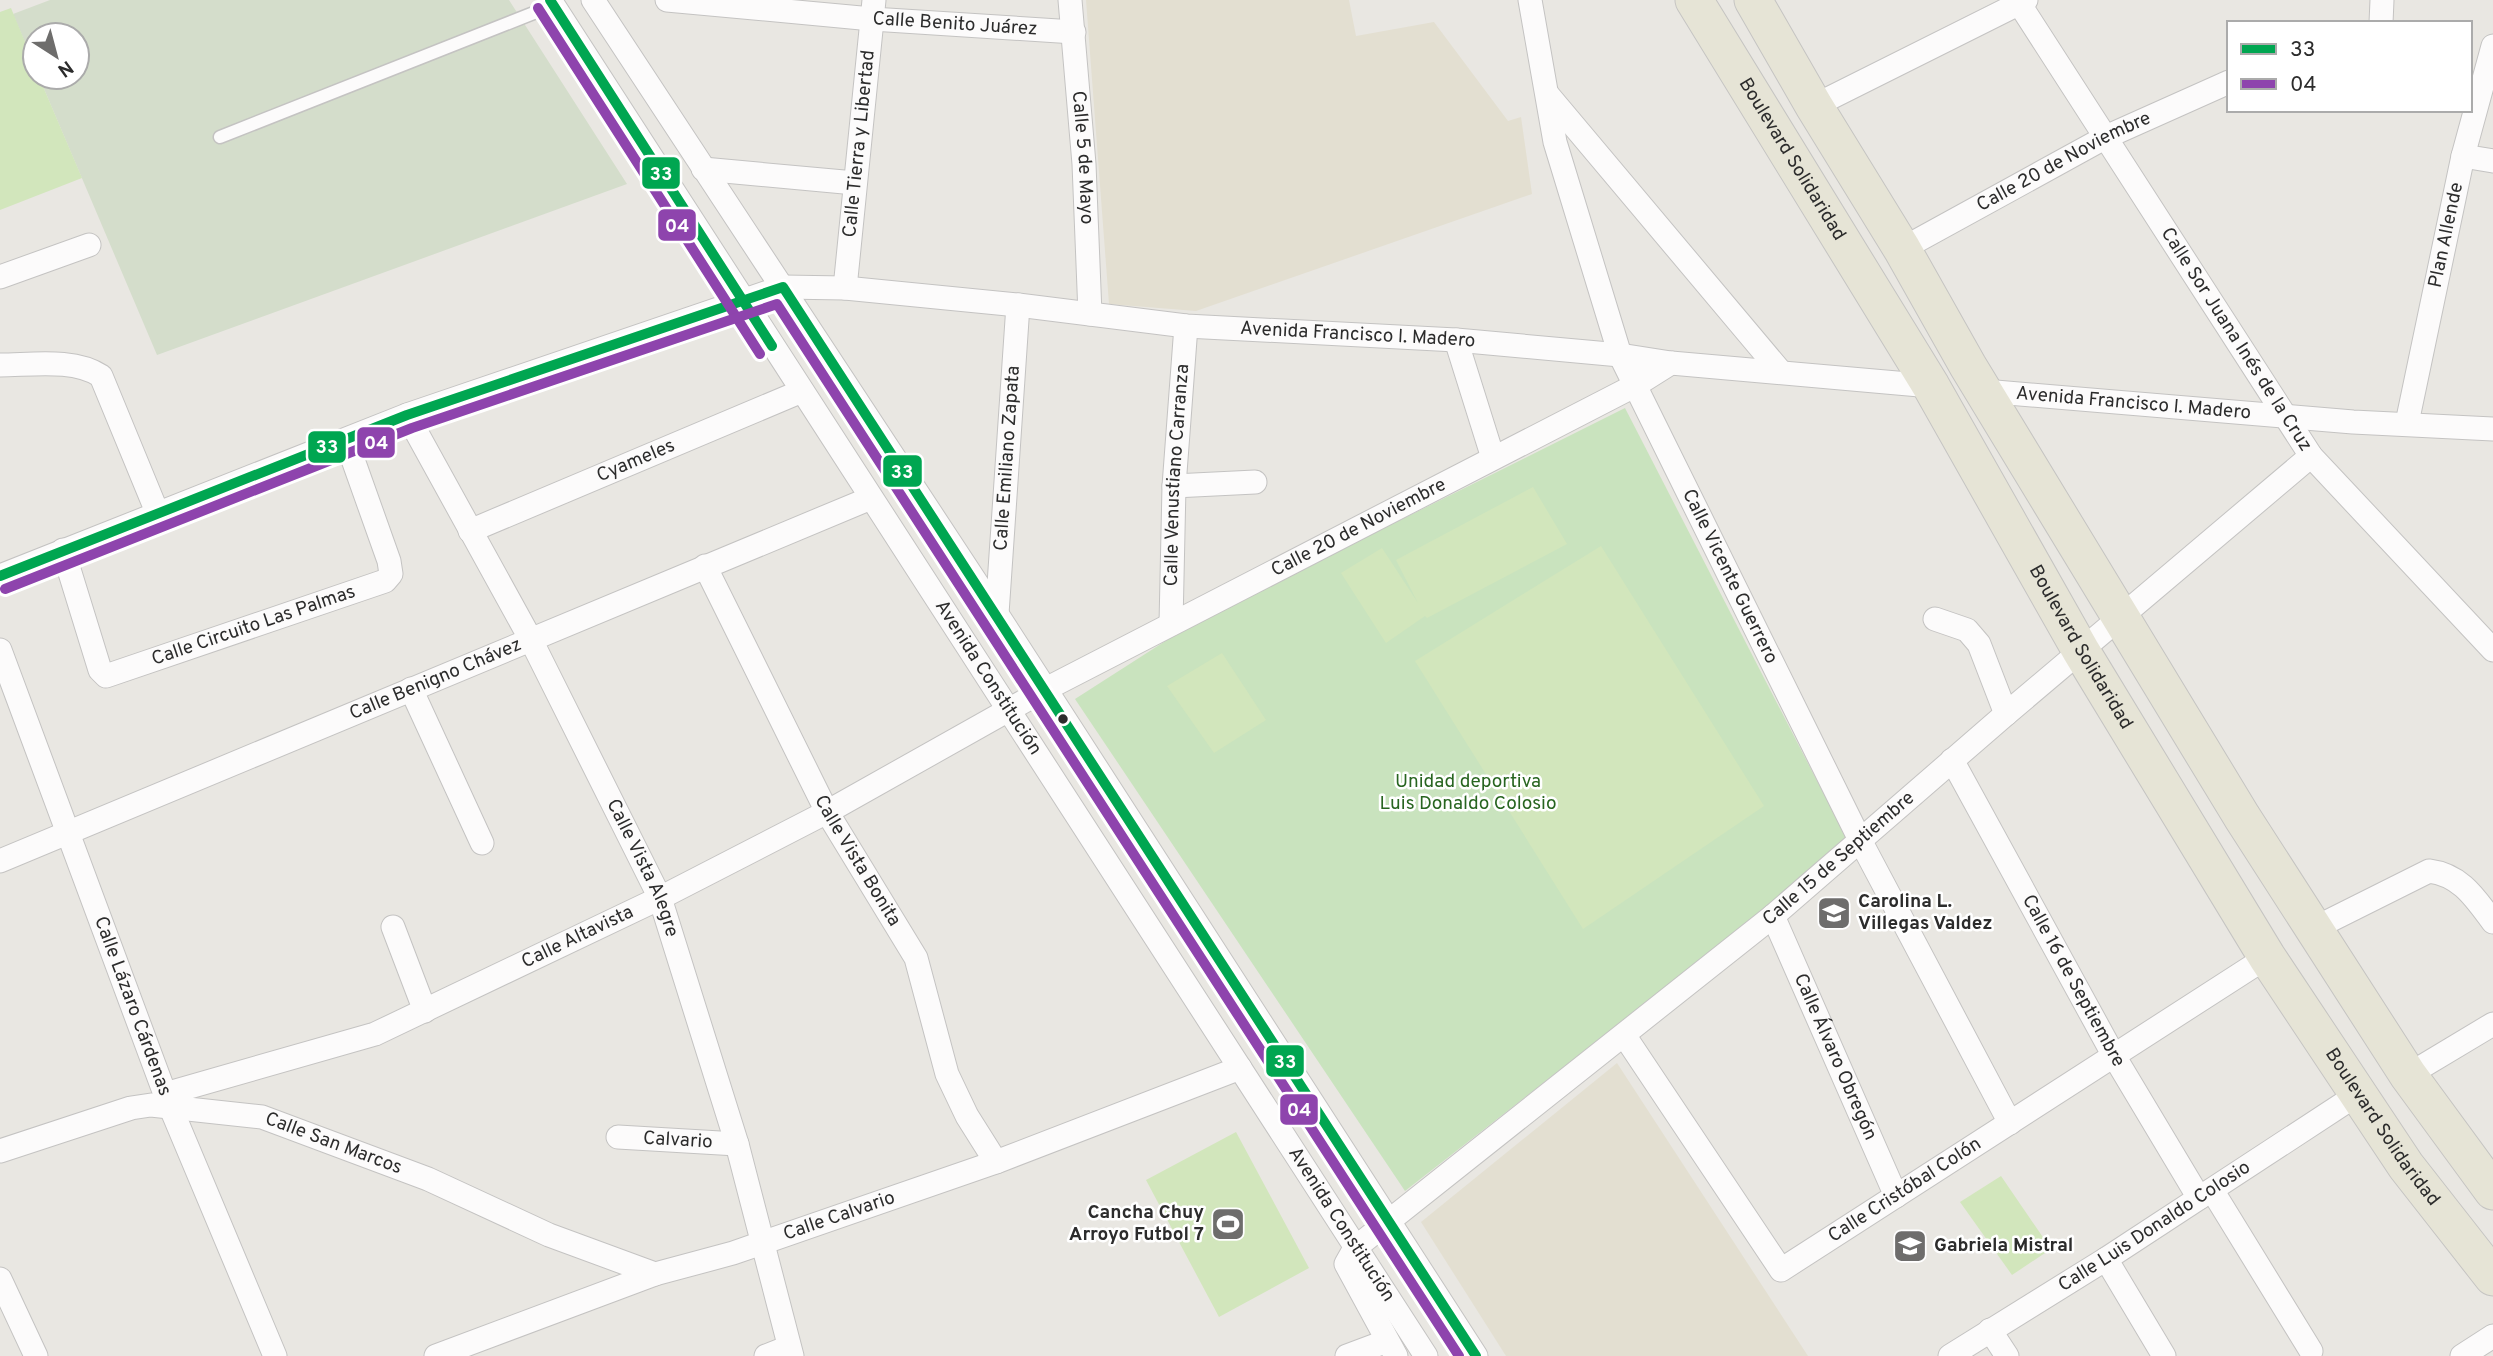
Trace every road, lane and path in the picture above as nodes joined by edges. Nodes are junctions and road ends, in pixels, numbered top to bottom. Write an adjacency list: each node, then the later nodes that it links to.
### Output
1 (593, 0): 21 (street)
2 (667, 0): 10 (street, Calle Benito Juárez)
3 (1070, 0): 12 (street, Calle 5 de Mayo)
4 (1530, 0): 15 (street, Calle Vicente Guerrero)
5 (1694, 0): 38 (main road, Boulevard Solidaridad)
6 (1753, 0): 16 (main road)
7 (2382, 0): 11 (street)
8 (2020, 1): 16 (street); 17 (street, Calle Sor Juana Inés de la Cruz)
9 (552, 3): 18 (lane); 28 (street, Avenida Constitución)
10 (873, 10): 12 (street, Calle Benito Juárez); 22 (street, Calle Tierra y Libertad)
11 (2381, 21)
12 (1074, 32): 30 (street, Calle 5 de Mayo)
13 (2485, 52): 19 (street, Plan Allende)
14 (2227, 83): 17 (street, Calle 20 de Noviembre)
15 (1548, 95): 33 (street, Calle Vicente Guerrero); 36 (street)
16 (1814, 106): 24 (main road)
17 (2106, 136): 24 (street, Calle 20 de Noviembre); 41 (street, Calle Sor Juana Inés de la Cruz)
18 (220, 137)
19 (2463, 156): 20 (street); 43 (street, Plan Allende)
20 (2493, 161)
21 (703, 169): 22 (street); 26 (street)
22 (855, 183): 27 (street, Calle Tierra y Libertad)
23 (89, 245): 25 (street)
24 (1902, 248): 40 (main road)
25 (0, 277)
26 (783, 287): 27 (street, Avenida Francisco I. Madero); 28 (street, Avenida Francisco I. Madero); 56 (street)
27 (845, 288): 29 (street, Avenida Francisco I. Madero)
28 (742, 300): 39 (street, Avenida Constitución); 42 (street, Avenida Francisco I. Madero)
29 (1018, 304): 30 (street, Avenida Francisco I. Madero); 56 (street, Calle Emiliano Zapata)
30 (1090, 314): 31 (street, Avenida Francisco I. Madero)
31 (1186, 326): 32 (street, Avenida Francisco I. Madero); 49 (street, Calle Venustiano Carranza)
32 (1456, 340): 33 (street, Avenida Francisco I. Madero); 47 (street)
33 (1619, 355): 34 (street, Avenida Francisco I. Madero); 37 (street, Calle Vicente Guerrero)
34 (1671, 363): 36 (street, Avenida Francisco I. Madero); 37 (street, Calle 20 de Noviembre)
35 (0, 365): 51 (street)
36 (1780, 372): 38 (street, Avenida Francisco I. Madero)
37 (1636, 385): 47 (street, Calle 20 de Noviembre); 71 (street, Calle Vicente Guerrero)
38 (1931, 387): 63 (main road, Boulevard Solidaridad)
39 (802, 391): 50 (street, Avenida Constitución); 52 (street, Cyameles)
40 (1984, 391): 41 (street, Avenida Francisco I. Madero); 57 (main road)
41 (2285, 414): 43 (street, Avenida Francisco I. Madero); 46 (street, Calle Sor Juana Inés de la Cruz)
42 (407, 415): 45 (street, Avenida Francisco I. Madero); 52 (street, Calle Vista Alegre)
43 (2407, 423): 44 (street, Avenida Francisco I. Madero)
44 (2493, 429)
45 (346, 440): 51 (street, Avenida Francisco I. Madero); 53 (street, Calle Circuito Las Palmas)
46 (2311, 456): 57 (street, Calle 15 de Septiembre); 62 (street, Calle Sor Juana Inés de la Cruz)
47 (1493, 458): 59 (street, Calle 20 de Noviembre)
48 (1255, 482): 49 (street)
49 (1174, 486): 59 (street, Calle Venustiano Carranza)
50 (871, 498): 54 (street, Calle Benigno Chávez); 66 (street, Avenida Constitución)
51 (157, 512): 53 (street, Avenida Francisco I. Madero)
52 (470, 531): 60 (street, Calle Vista Alegre)
53 (63, 550): 55 (street, Avenida Francisco I. Madero)
54 (705, 566): 60 (street, Calle Benigno Chávez); 69 (street, Calle Vista Bonita)
55 (0, 576)
56 (997, 614): 65 (street)
57 (2123, 618): 63 (street, Calle 15 de Septiembre); 78 (main road)
58 (1935, 619): 67 (street)
59 (1171, 624): 65 (street, Calle 20 de Noviembre)
60 (531, 640): 64 (street, Calle Benigno Chávez); 74 (street, Calle Vista Alegre)
61 (0, 650): 70 (street, Calle Lázaro Cárdenas)
62 (2493, 650)
63 (2081, 651): 67 (street, Calle 15 de Septiembre); 79 (main road, Boulevard Solidaridad)
64 (411, 690): 70 (street, Calle Benigno Chávez); 72 (street)
65 (1044, 690): 66 (street, Calle Altavista); 96 (street)
66 (1010, 711): 69 (street, Calle Altavista); 84 (street, Avenida Constitución)
67 (2006, 714): 68 (street, Calle 15 de Septiembre)
68 (1952, 760): 71 (street, Calle 15 de Septiembre); 83 (street, Calle 16 de Septiembre)
69 (827, 812): 74 (street, Calle Altavista); 92 (street, Calle Vista Bonita)
70 (67, 833): 73 (street, Calle Benigno Chávez); 87 (street, Calle Lázaro Cárdenas)
71 (1861, 842): 75 (street, Calle 15 de Septiembre); 88 (street, Calle Vicente Guerrero)
72 (482, 843)
73 (0, 860)
74 (660, 898): 80 (street, Calle Altavista); 90 (street, Calle Vista Alegre)
75 (1773, 916): 82 (street, Calle 15 de Septiembre); 95 (street, Calle Álvaro Obregón)
76 (2493, 922): 78 (street)
77 (394, 927): 80 (street)
78 (2313, 929): 85 (main road)
79 (2267, 957): 83 (street, Calle Cristóbal Colón); 86 (main road, Boulevard Solidaridad)
80 (425, 1011): 87 (street, Calle Altavista)
81 (2493, 1024): 85 (street)
82 (1624, 1035): 95 (street, Calle Cristóbal Colón); 96 (street, Calle 15 de Septiembre)
83 (2114, 1056): 88 (street, Calle Cristóbal Colón); 94 (street, Calle 16 de Septiembre)
84 (1240, 1068): 92 (street, Calle Calvario); 98 (street, Avenida Constitución)
85 (2408, 1075): 93 (main road)
86 (2358, 1094): 94 (street, Calle Luis Donaldo Colosio); 101 (main road, Boulevard Solidaridad)
87 (168, 1101): 91 (street, Calle San Marcos); 100 (street, Calle San Marcos); 109 (street, Calle Lázaro Cárdenas)
88 (2010, 1123): 95 (street, Calle Cristóbal Colón)
89 (618, 1137): 90 (street, Calvario)
90 (737, 1144): 97 (street, Calle Vista Alegre)
91 (0, 1151)
92 (996, 1162): 97 (street, Calle Calvario)
93 (2493, 1191)
94 (2206, 1194): 99 (street, Calle Luis Donaldo Colosio); 106 (street, Calle 16 de Septiembre)
95 (1896, 1196)
96 (1390, 1221): 98 (street, Calle 15 de Septiembre); 114 (street)
97 (761, 1242): 100 (street, Calle Calvario); 107 (street, Calle Vista Alegre)
98 (1355, 1248): 105 (street); 113 (street, Avenida Constitución)
99 (2106, 1259): 103 (street, Calle Luis Donaldo Colosio); 117 (street)
100 (654, 1274): 110 (street, Calle Calvario)
101 (2493, 1277)
102 (0, 1279): 108 (street)
103 (1990, 1330): 115 (street, Calle Luis Donaldo Colosio); 116 (street)
104 (2493, 1336): 118 (street)
105 (1391, 1348): 112 (street)
106 (2311, 1350)
107 (791, 1351): 111 (street)
108 (36, 1356)
109 (275, 1356)
110 (436, 1356)
111 (765, 1356)
112 (1347, 1356)
113 (1426, 1356)
114 (1476, 1356)
115 (1950, 1356)
116 (2007, 1356)
117 (2164, 1356)
118 (2462, 1356)

